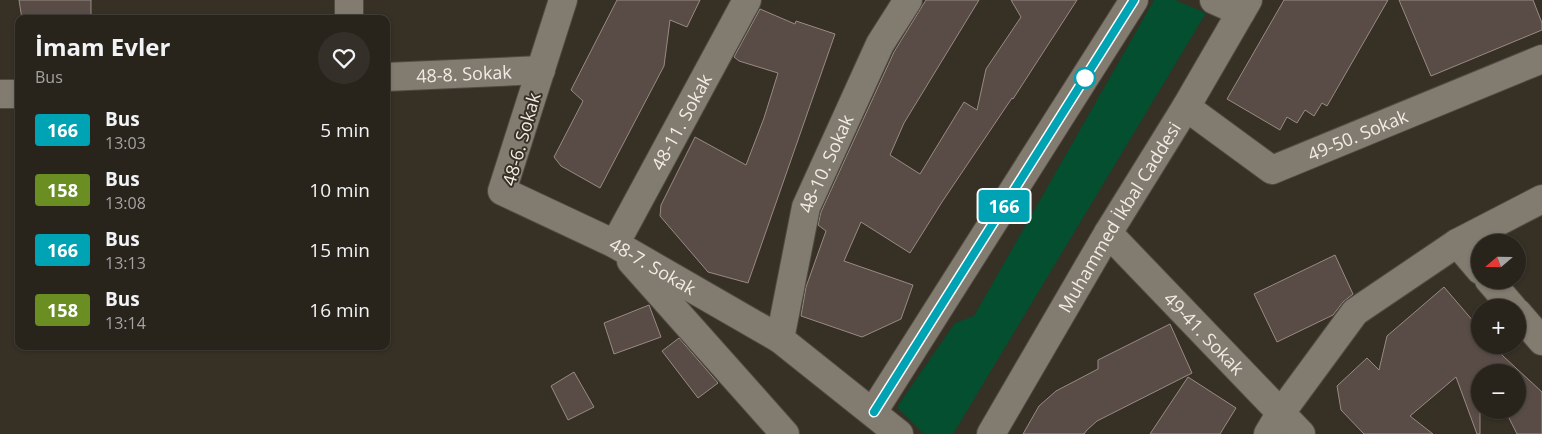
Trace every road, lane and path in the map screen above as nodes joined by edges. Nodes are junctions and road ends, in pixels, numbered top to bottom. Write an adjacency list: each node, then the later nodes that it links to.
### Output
1 (349, 0): 8 (street)
2 (563, 0): 10 (street, 48-6. Sokak)
3 (746, 0): 18 (street, 48-11. Sokak)
4 (908, 0): 23 (street, 48-10. Sokak)
5 (1134, 0): 25 (street)
6 (1214, 0): 7 (street)
7 (1244, 6): 14 (street, Muhammed İkbal Caddesi)
8 (350, 15)
9 (1542, 59): 14 (street, 49-50. Sokak)
10 (541, 70): 11 (street, 48-8. Sokak); 18 (street, 48-6. Sokak)
11 (390, 77)
12 (0, 94): 13 (street)
13 (15, 94)
14 (1186, 107): 16 (street, Muhammed İkbal Caddesi)
15 (1542, 199): 17 (street)
16 (1108, 233): 26 (street, 49-41. Sokak); 29 (street, Muhammed İkbal Caddesi)
17 (1456, 242): 19 (street); 26 (street)
18 (615, 244): 23 (street, 48-7. Sokak); 27 (street, 48-7. Sokak)
19 (1471, 260)
20 (1497, 289): 21 (street)
21 (1505, 299)
22 (1526, 322): 24 (street)
23 (780, 339): 25 (street, 48-7. Sokak)
24 (1542, 341)
25 (874, 412): 28 (street, 48-7. Sokak)
26 (1274, 424): 30 (street, 49-41. Sokak)
27 (785, 434)
28 (899, 434)
29 (991, 434)
30 (1301, 434)

